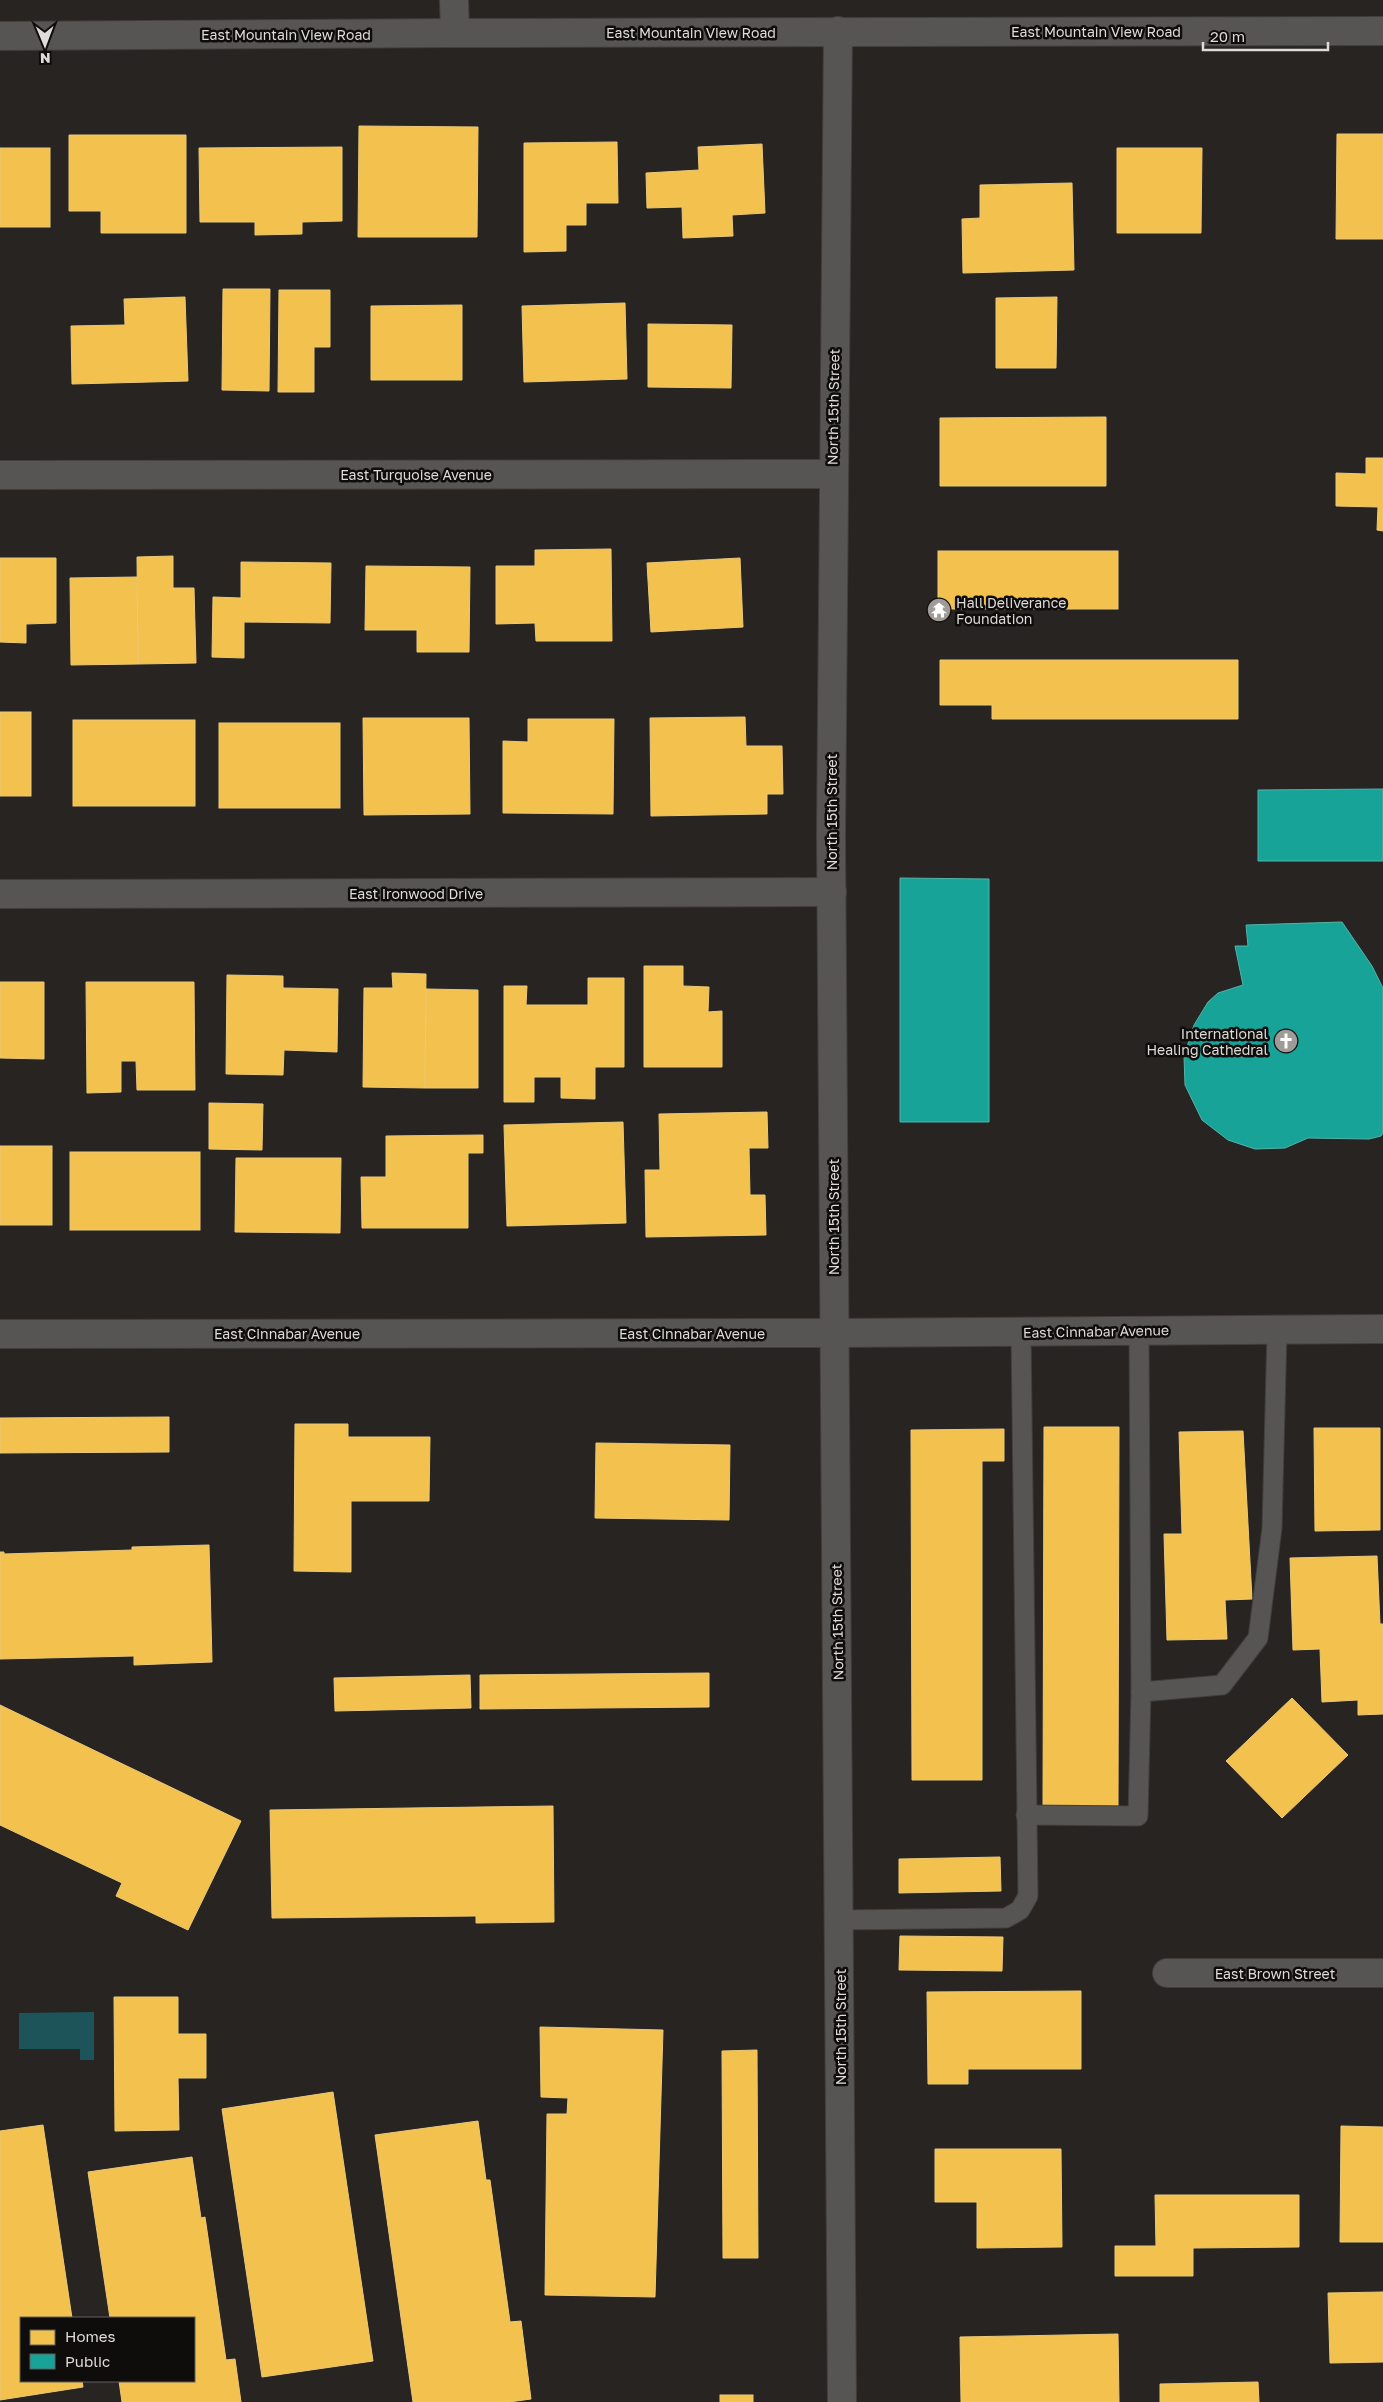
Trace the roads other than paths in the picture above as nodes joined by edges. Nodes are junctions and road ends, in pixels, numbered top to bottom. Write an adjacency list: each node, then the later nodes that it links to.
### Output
1 (454, 0): 4 (street)
2 (838, 31): 3 (street, East Mountain View Road); 4 (street, East Mountain View Road); 6 (street, North 15th Street)
3 (1383, 31)
4 (455, 32): 5 (street, East Mountain View Road)
5 (0, 36)
6 (832, 474): 7 (street, East Turquoise Avenue); 8 (street, North 15th Street)
7 (0, 475)
8 (832, 892): 9 (street, East Ironwood Drive); 14 (street, North 15th Street)
9 (0, 894)
10 (1383, 1329): 11 (street, East Cinnabar Avenue)
11 (1277, 1330): 12 (street, East Cinnabar Avenue); 16 (lane)
12 (1139, 1331): 13 (street, East Cinnabar Avenue); 16 (lane)
13 (1021, 1332): 14 (street, East Cinnabar Avenue); 17 (lane)
14 (834, 1333): 15 (street, East Cinnabar Avenue); 18 (street, North 15th Street)
15 (0, 1334)
16 (1141, 1692): 17 (lane)
17 (1026, 1815): 18 (lane)
18 (840, 1920): 21 (street, North 15th Street)
19 (1166, 1972): 20 (street, East Brown Street)
20 (1383, 1973)
21 (842, 2402)

